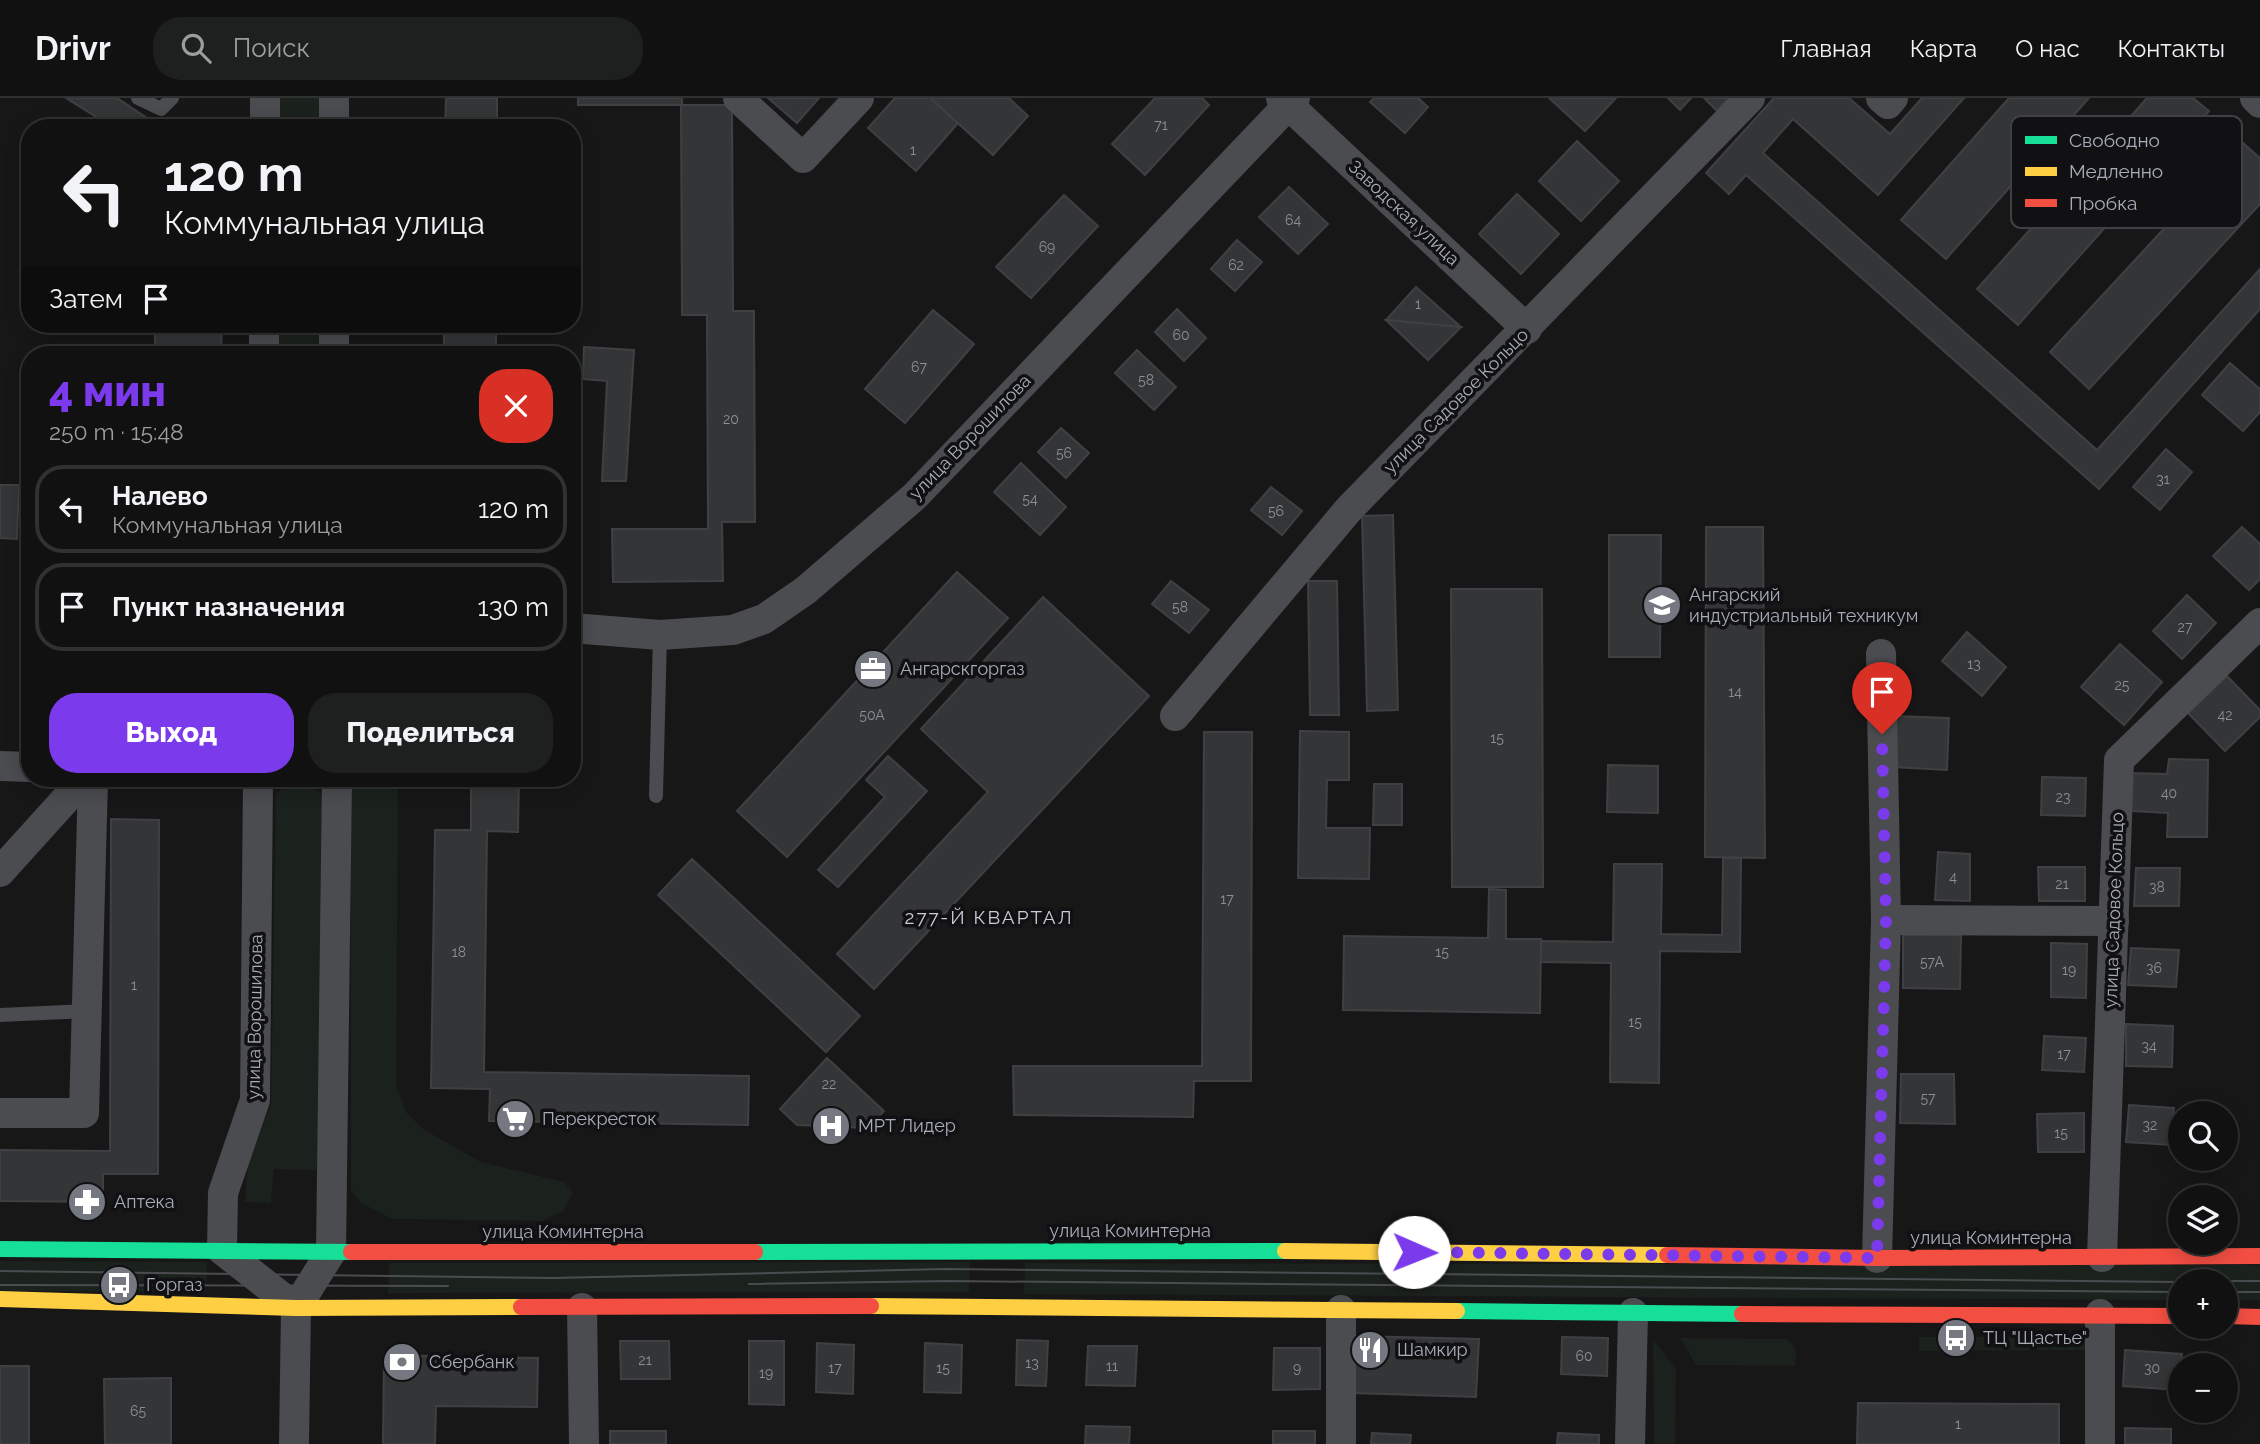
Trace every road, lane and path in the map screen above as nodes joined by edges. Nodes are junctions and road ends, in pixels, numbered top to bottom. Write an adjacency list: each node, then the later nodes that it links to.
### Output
1 (138, 98): 2 (lane)
2 (172, 98)
3 (265, 98): 13 (street)
4 (334, 98): 14 (street)
5 (738, 98): 6 (street)
6 (859, 98)
7 (1750, 98): 15 (street, улица Садовое Кольцо)
8 (1881, 98): 9 (street)
9 (1893, 98)
10 (2255, 98): 12 (street)
11 (1289, 100): 15 (street, Заводская улица); 18 (street, улица Ворошилова)
12 (2260, 103)
13 (265, 119)
14 (334, 119)
15 (1527, 329): 20 (street, улица Садовое Кольцо)
16 (2260, 623): 30 (street, улица Садовое Кольцо)
17 (581, 629): 18 (street, улица Ворошилова)
18 (660, 635): 27 (lane)
19 (1881, 654): 29 (street)
20 (1175, 716)
21 (0, 766): 22 (street)
22 (21, 767)
23 (77, 787): 28 (street)
24 (93, 787): 31 (street)
25 (258, 787): 35 (street, улица Ворошилова)
26 (337, 787): 37 (street)
27 (656, 796)
28 (0, 872)
29 (1886, 920): 30 (street); 40 (street)
30 (2114, 921): 39 (street, улица Садовое Кольцо)
31 (86, 1011): 32 (lane); 33 (street)
32 (0, 1015)
33 (0, 1113)
34 (0, 1250): 35 (street, улица Коминтерна)
35 (222, 1250): 37 (street, улица Коминтерна); 43 (street)
36 (994, 1250): 37 (street, улица Коминтерна); 40 (street, улица Коминтерна); 41 (street)
37 (331, 1252): 43 (street)
38 (2260, 1256): 39 (street, улица Коминтерна)
39 (2102, 1257): 40 (street, улица Коминтерна)
40 (1877, 1258)
41 (993, 1270)
42 (0, 1299): 43 (street)
43 (296, 1308): 44 (street); 51 (street)
44 (582, 1308): 45 (street); 52 (street)
45 (1341, 1310): 46 (street); 53 (street)
46 (1633, 1313): 47 (street); 54 (street)
47 (2100, 1314): 48 (street); 55 (street)
48 (2168, 1316)
49 (2238, 1316): 50 (street)
50 (2260, 1317)
51 (294, 1444)
52 (584, 1444)
53 (1341, 1444)
54 (1630, 1444)
55 (2100, 1444)

